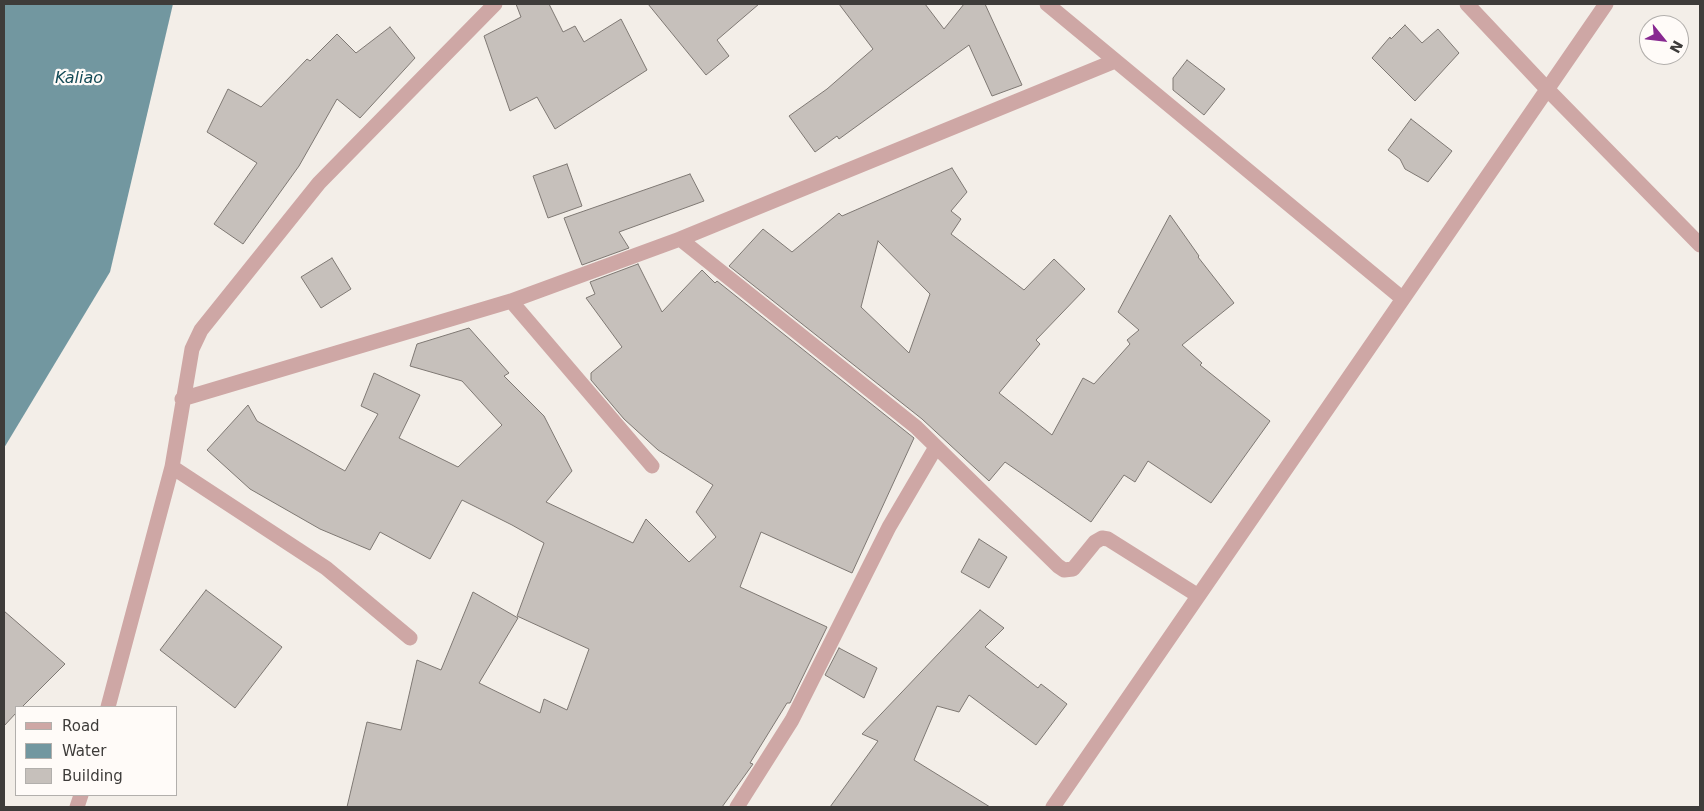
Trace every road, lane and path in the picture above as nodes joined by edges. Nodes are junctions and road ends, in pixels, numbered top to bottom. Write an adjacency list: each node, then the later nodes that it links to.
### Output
1 (495, 4): 11 (street)
2 (1047, 4): 5 (street)
3 (1467, 4): 6 (street)
4 (1606, 4): 6 (street)
5 (1115, 61): 7 (street); 9 (street)
6 (1547, 89): 8 (street); 9 (street)
7 (680, 239): 10 (street); 12 (street)
8 (1700, 245)
9 (1403, 299): 15 (street)
10 (511, 301): 11 (street); 13 (street)
11 (182, 399): 14 (street)
12 (936, 446): 15 (street); 18 (street)
13 (652, 466)
14 (172, 467): 16 (street); 17 (street)
15 (1197, 595): 19 (street)
16 (410, 638)
17 (108, 706)
18 (737, 807)
19 (1053, 807)

